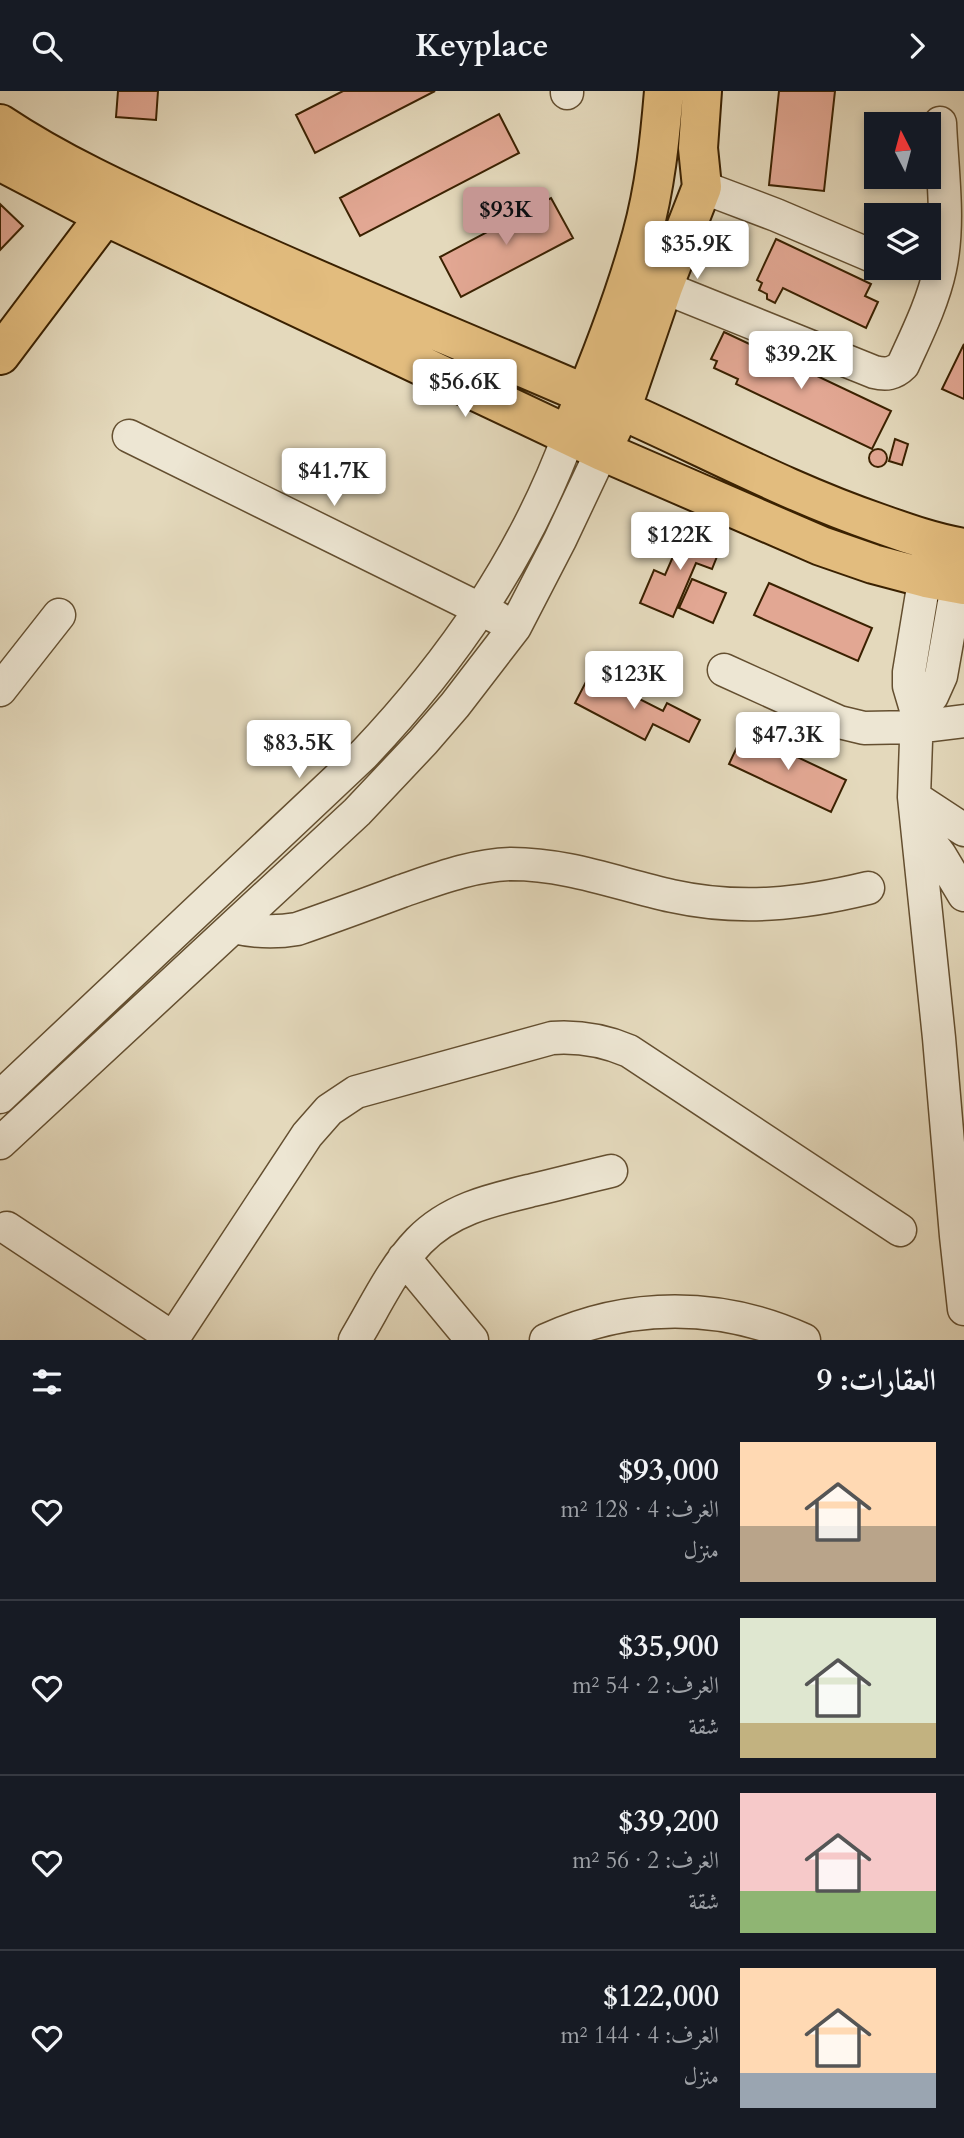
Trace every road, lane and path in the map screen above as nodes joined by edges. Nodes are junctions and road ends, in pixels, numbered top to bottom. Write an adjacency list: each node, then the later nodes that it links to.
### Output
1 (664, 91): 13 (main road)
2 (702, 91): 6 (main road)
3 (0, 124): 7 (main road)
4 (942, 160): 8 (street)
5 (0, 161): 7 (main road)
6 (702, 187): 9 (street); 11 (main road)
7 (114, 204): 10 (main road); 12 (main road)
8 (946, 242): 11 (street)
9 (864, 252)
10 (290, 286): 13 (main road); 16 (main road)
11 (663, 287): 14 (main road)
12 (0, 355)
13 (586, 394): 14 (main road); 16 (main road)
14 (621, 409): 16 (main road); 17 (main road)
15 (129, 436): 18 (street)
16 (585, 443): 17 (main road); 18 (street); 20 (street)
17 (951, 564): 23 (street)
18 (480, 610): 20 (street); 30 (street)
19 (59, 615): 22 (street)
20 (514, 627): 29 (street)
21 (724, 670): 23 (street)
22 (0, 689)
23 (917, 720): 24 (street); 25 (street)
24 (964, 721)
25 (915, 810): 26 (street); 28 (street); 36 (street)
26 (964, 830)
27 (868, 888): 29 (street)
28 (964, 894)
29 (233, 927): 31 (street)
30 (0, 1097)
31 (0, 1143)
32 (611, 1171): 35 (street)
33 (7, 1228): 37 (street)
34 (900, 1230): 37 (street)
35 (404, 1258): 38 (street); 39 (street)
36 (964, 1309)
37 (172, 1339)
38 (355, 1340)
39 (472, 1340)
40 (546, 1340): 41 (street)
41 (804, 1340)

